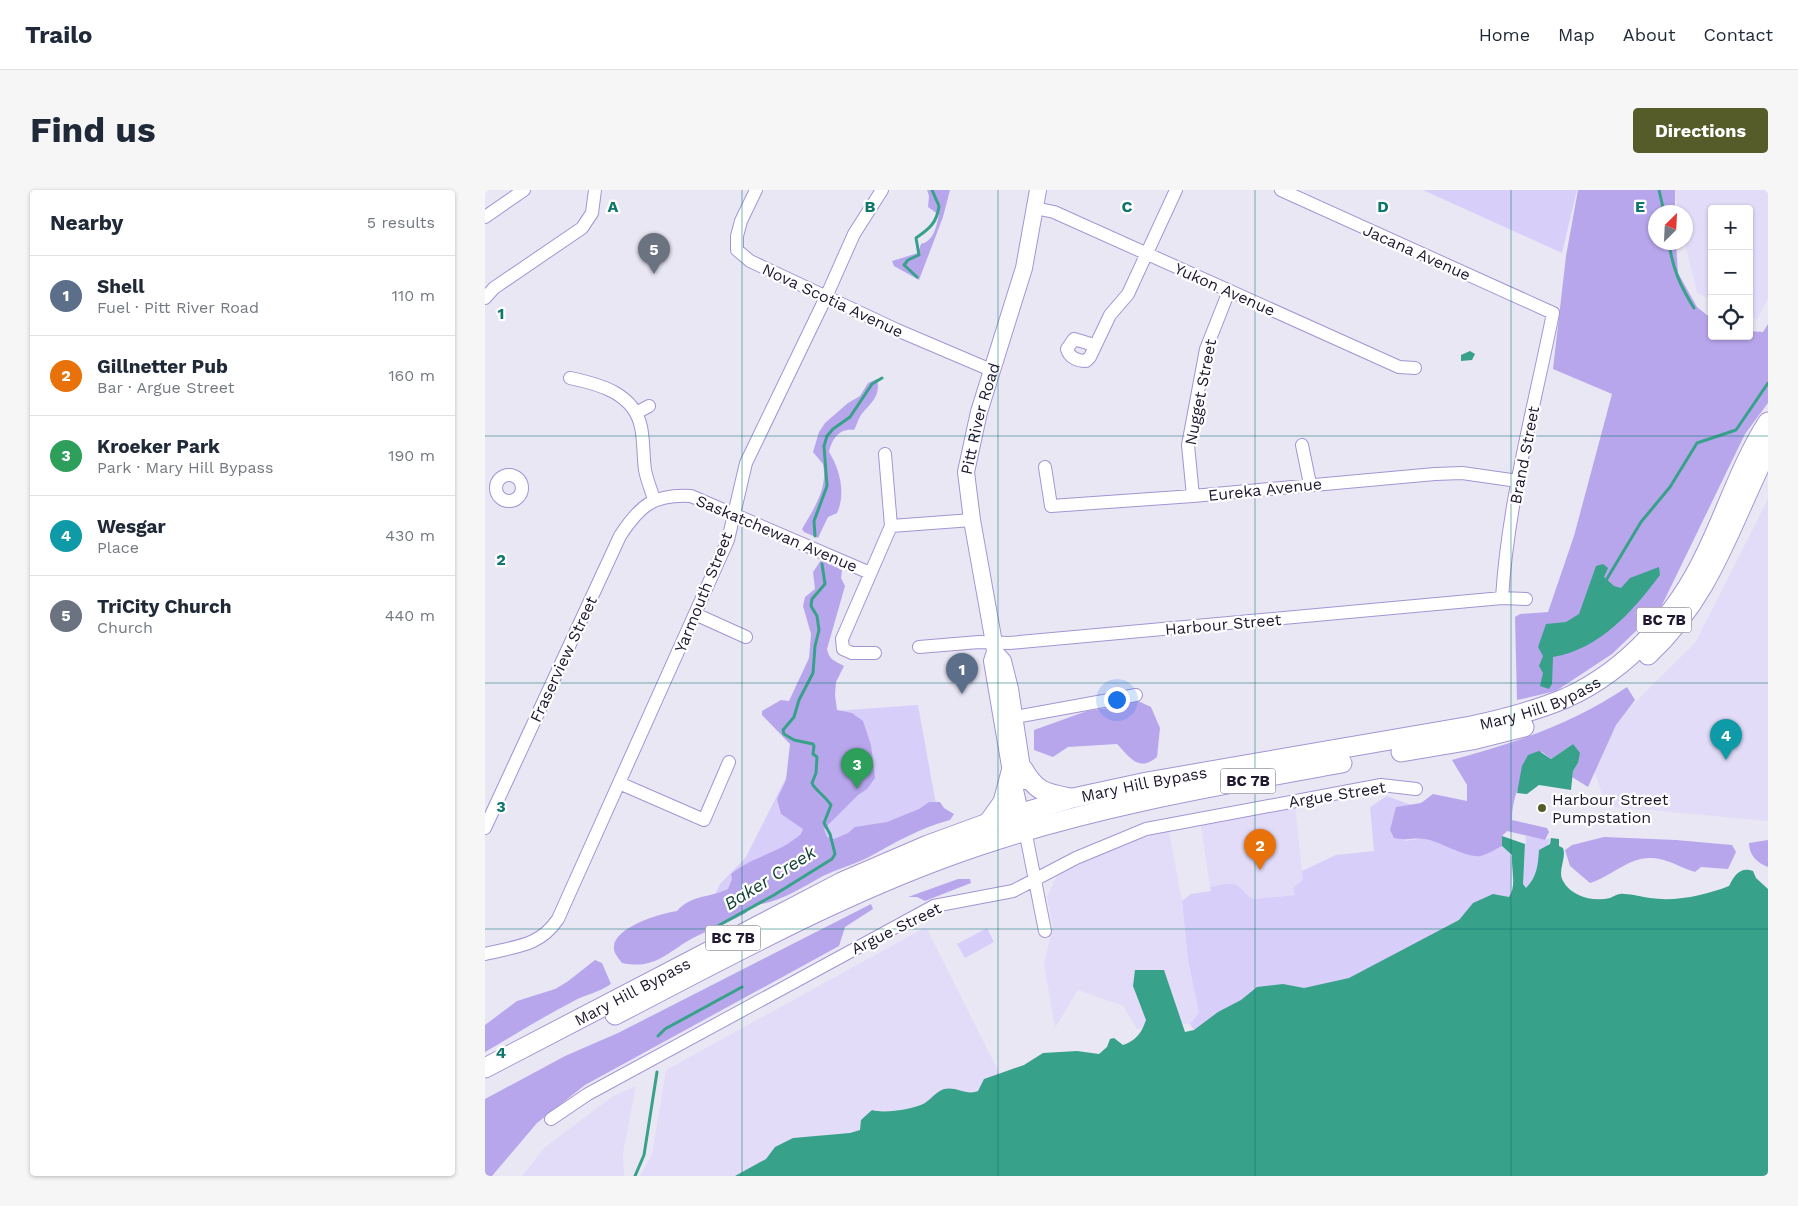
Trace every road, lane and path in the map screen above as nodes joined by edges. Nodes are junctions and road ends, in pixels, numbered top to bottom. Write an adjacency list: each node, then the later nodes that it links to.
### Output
1 (524, 190): 9 (street)
2 (595, 190): 13 (street)
3 (756, 190): 12 (street, Nova Scotia Avenue)
4 (882, 190): 12 (street, Yarmouth Street)
5 (1038, 190): 8 (main road, Pitt River Road)
6 (1176, 190): 10 (street)
7 (1281, 190): 14 (street, Jacana Avenue)
8 (1035, 208): 10 (street, Yukon Avenue); 17 (main road, Pitt River Road)
9 (486, 213)
10 (1146, 254): 11 (street, Yukon Avenue); 15 (street)
11 (1229, 291): 16 (street, Yukon Avenue); 28 (street, Nugget Street)
12 (826, 297): 17 (street, Nova Scotia Avenue); 30 (street, Yarmouth Street)
13 (485, 298)
14 (1553, 313): 26 (street, Brand Street)
15 (1095, 345)
16 (1415, 368)
17 (991, 370): 31 (main road, Pitt River Road)
18 (569, 378): 20 (street)
19 (649, 406): 20 (street)
20 (636, 413): 29 (street)
21 (1768, 422): 47 (highway, Mary Hill Bypass / BC 7B)
22 (1302, 445): 27 (street)
23 (1768, 449): 48 (highway, Mary Hill Bypass / BC 7B)
24 (885, 454): 32 (street)
25 (1045, 467): 28 (street, Eureka Avenue)
26 (1518, 481): 27 (street, Eureka Avenue); 34 (street, Brand Street)
27 (1309, 484): 28 (street, Eureka Avenue)
28 (1193, 496)
29 (654, 499): 30 (street, Saskatchewan Avenue); 50 (street, Fraserview Street)
30 (733, 514): 33 (street, Saskatchewan Avenue); 36 (street, Yarmouth Street)
31 (972, 520): 32 (street); 39 (main road, Pitt River Road)
32 (891, 526): 33 (street)
33 (871, 573): 40 (street)
34 (1502, 598): 35 (street, Harbour Street); 39 (street, Harbour Street)
35 (1526, 599)
36 (695, 614): 37 (street); 45 (street, Yarmouth Street)
37 (746, 637)
38 (919, 647): 39 (street, Harbour Street)
39 (994, 647): 42 (main road, Pitt River Road)
40 (875, 653)
41 (1136, 695): 42 (street)
42 (1008, 714): 44 (main road, Pitt River Road)
43 (729, 762): 45 (street)
44 (1017, 771): 47 (highway); 48 (main road, Pitt River Road); 49 (highway)
45 (619, 782): 53 (street, Yarmouth Street)
46 (1415, 789): 51 (street, Argue Street)
47 (1073, 798): 48 (highway, Mary Hill Bypass / BC 7B)
48 (1024, 818): 49 (highway, Mary Hill Bypass / BC 7B); 51 (street, Pitt River Road); 55 (highway, Mary Hill Bypass / BC 7B)
49 (988, 823): 54 (highway, Mary Hill Bypass / BC 7B)
50 (485, 828)
51 (1035, 880): 52 (street, Pitt River Road); 56 (street, Argue Street)
52 (1045, 931)
53 (485, 954)
54 (485, 1068)
55 (485, 1082)
56 (551, 1119)

